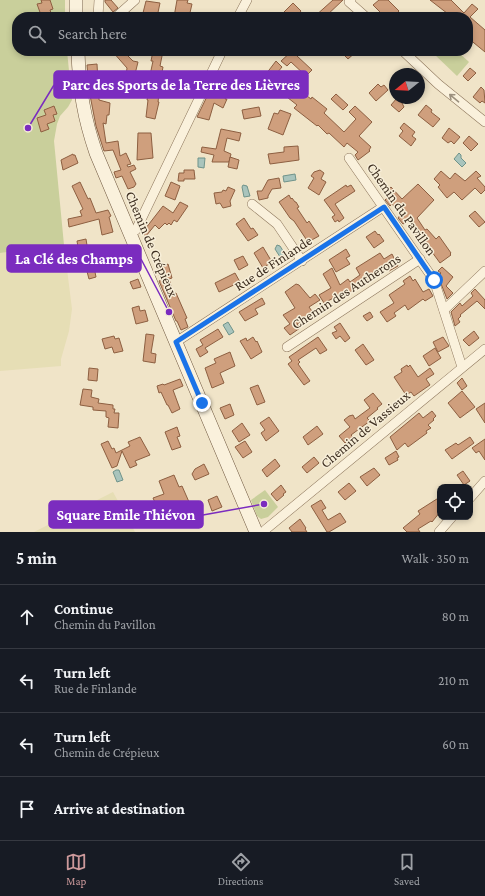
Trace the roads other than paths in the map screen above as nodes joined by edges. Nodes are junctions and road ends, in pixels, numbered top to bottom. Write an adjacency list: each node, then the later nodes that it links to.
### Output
1 (76, 0): 6 (street)
2 (99, 0): 7 (street)
3 (135, 0): 8 (street)
4 (246, 0): 9 (street)
5 (350, 1): 10 (street)
6 (76, 12)
7 (98, 12)
8 (122, 12)
9 (240, 12)
10 (361, 12)
11 (78, 56): 18 (street, Chemin de Crépieux)
12 (220, 56): 18 (street)
13 (407, 56): 14 (street, one-way to 13)
14 (485, 122)
15 (350, 158): 17 (street, Chemin du Pavillon)
16 (252, 204): 20 (street)
17 (384, 207): 19 (street, Chemin du Pavillon); 20 (street, Rue de Finlande)
18 (130, 232): 23 (street, Chemin de Crépieux)
19 (420, 259): 22 (street, Chemin du Pavillon); 24 (street, Chemin des Autherons)
20 (302, 261): 23 (street, Rue de Finlande)
21 (485, 271): 22 (street)
22 (444, 310): 26 (street, Chemin du Pavillon)
23 (176, 342): 30 (street, Chemin de Crépieux)
24 (287, 347)
25 (485, 349): 26 (street, Chemin de Vassieux)
26 (462, 367): 31 (street, Chemin de Vassieux)
27 (485, 481): 28 (street)
28 (473, 495)
29 (449, 520): 32 (street)
30 (256, 532)
31 (264, 532)
32 (438, 532)

